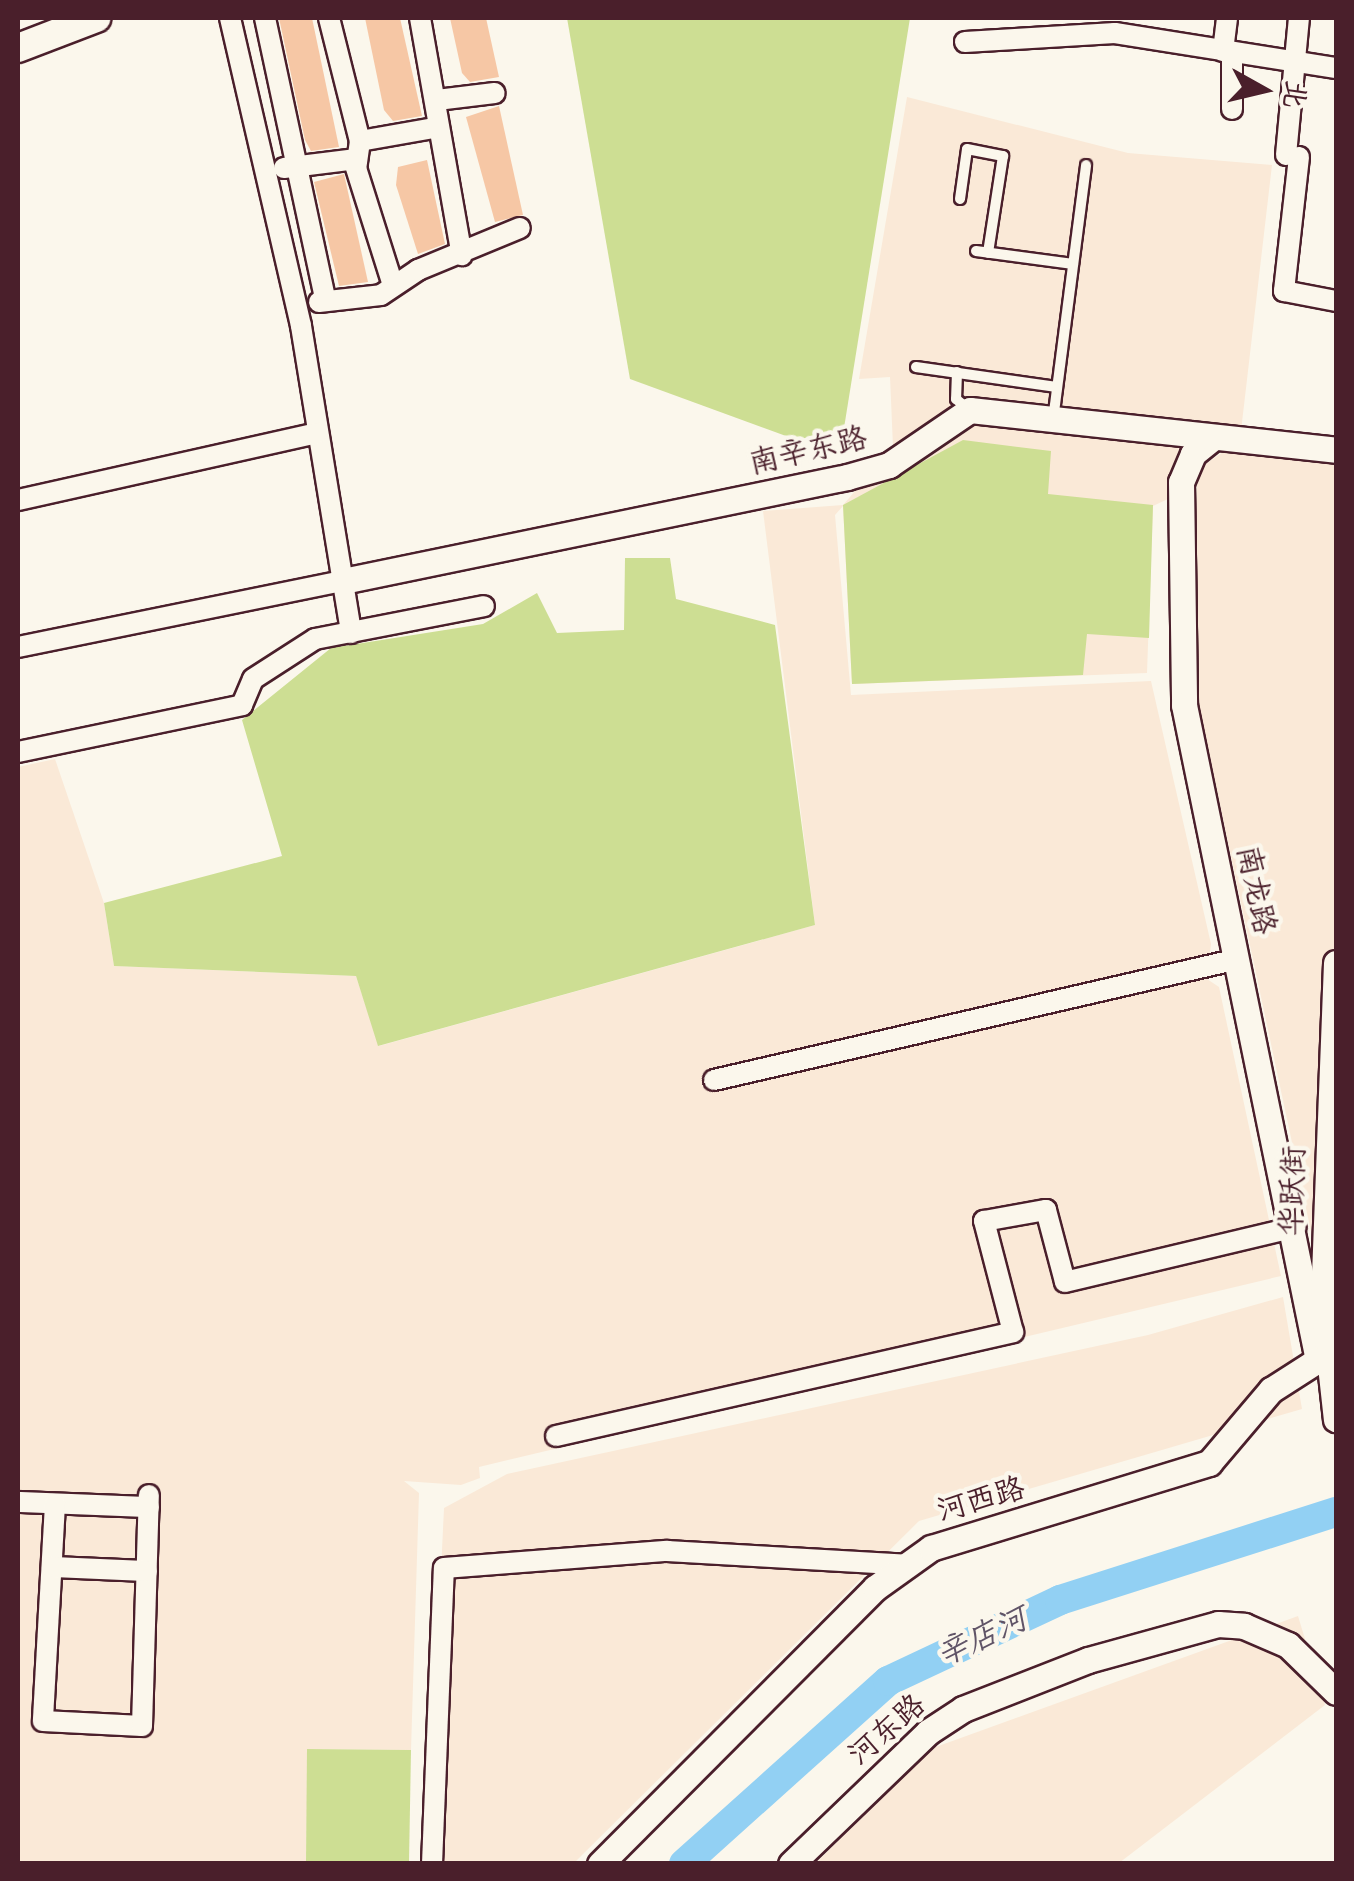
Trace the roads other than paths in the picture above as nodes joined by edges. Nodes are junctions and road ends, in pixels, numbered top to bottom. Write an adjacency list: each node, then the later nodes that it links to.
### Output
1 (96, 18): 9 (main road)
2 (230, 18): 20 (street)
3 (265, 18): 18 (street)
4 (329, 18): 17 (street)
5 (420, 18): 14 (street)
6 (1227, 18): 10 (street)
7 (1299, 18): 11 (street)
8 (964, 42): 10 (street)
9 (18, 48)
10 (1227, 52): 11 (street); 15 (street)
11 (1295, 60): 12 (street); 26 (street)
12 (1336, 68)
13 (495, 93): 14 (street)
14 (437, 100): 16 (street)
15 (1232, 109)
16 (434, 128): 17 (street); 23 (street)
17 (358, 150): 18 (street); 25 (street)
18 (296, 164): 20 (street); 25 (street)
19 (1086, 165): 24 (lane)
20 (267, 175): 32 (street)
21 (960, 199): 24 (lane)
22 (520, 228): 23 (street)
23 (462, 255): 25 (street)
24 (1073, 264): 29 (lane)
25 (392, 285)
26 (1336, 301)
27 (916, 366): 28 (lane)
28 (957, 372): 29 (lane); 30 (lane)
29 (1057, 387): 31 (lane)
30 (970, 410): 31 (street); 36 (street, 南辛东路)
31 (1052, 421): 33 (street)
32 (318, 433): 35 (street); 36 (street)
33 (1210, 440): 34 (street); 41 (street, 南龙路)
34 (1336, 450)
35 (18, 500)
36 (343, 581): 38 (street); 39 (street)
37 (484, 606): 38 (street)
38 (351, 633): 40 (street)
39 (18, 647)
40 (18, 752)
41 (1238, 959): 43 (street); 44 (street, 南龙路)
42 (1336, 963): 45 (street, 华跃街)
43 (714, 1080)
44 (1296, 1227): 45 (street, 南龙路); 47 (street)
45 (1328, 1360): 46 (street, 华跃街); 50 (street, 河西路)
46 (1336, 1418)
47 (556, 1436)
48 (18, 1502): 49 (street)
49 (55, 1504): 51 (street); 52 (street)
50 (907, 1565): 54 (street); 55 (street, 河西路)
51 (52, 1568): 52 (street); 52 (street)
52 (147, 1570)
53 (1336, 1692): 56 (street, 河东路)
54 (432, 1864)
55 (600, 1864)
56 (791, 1864)

